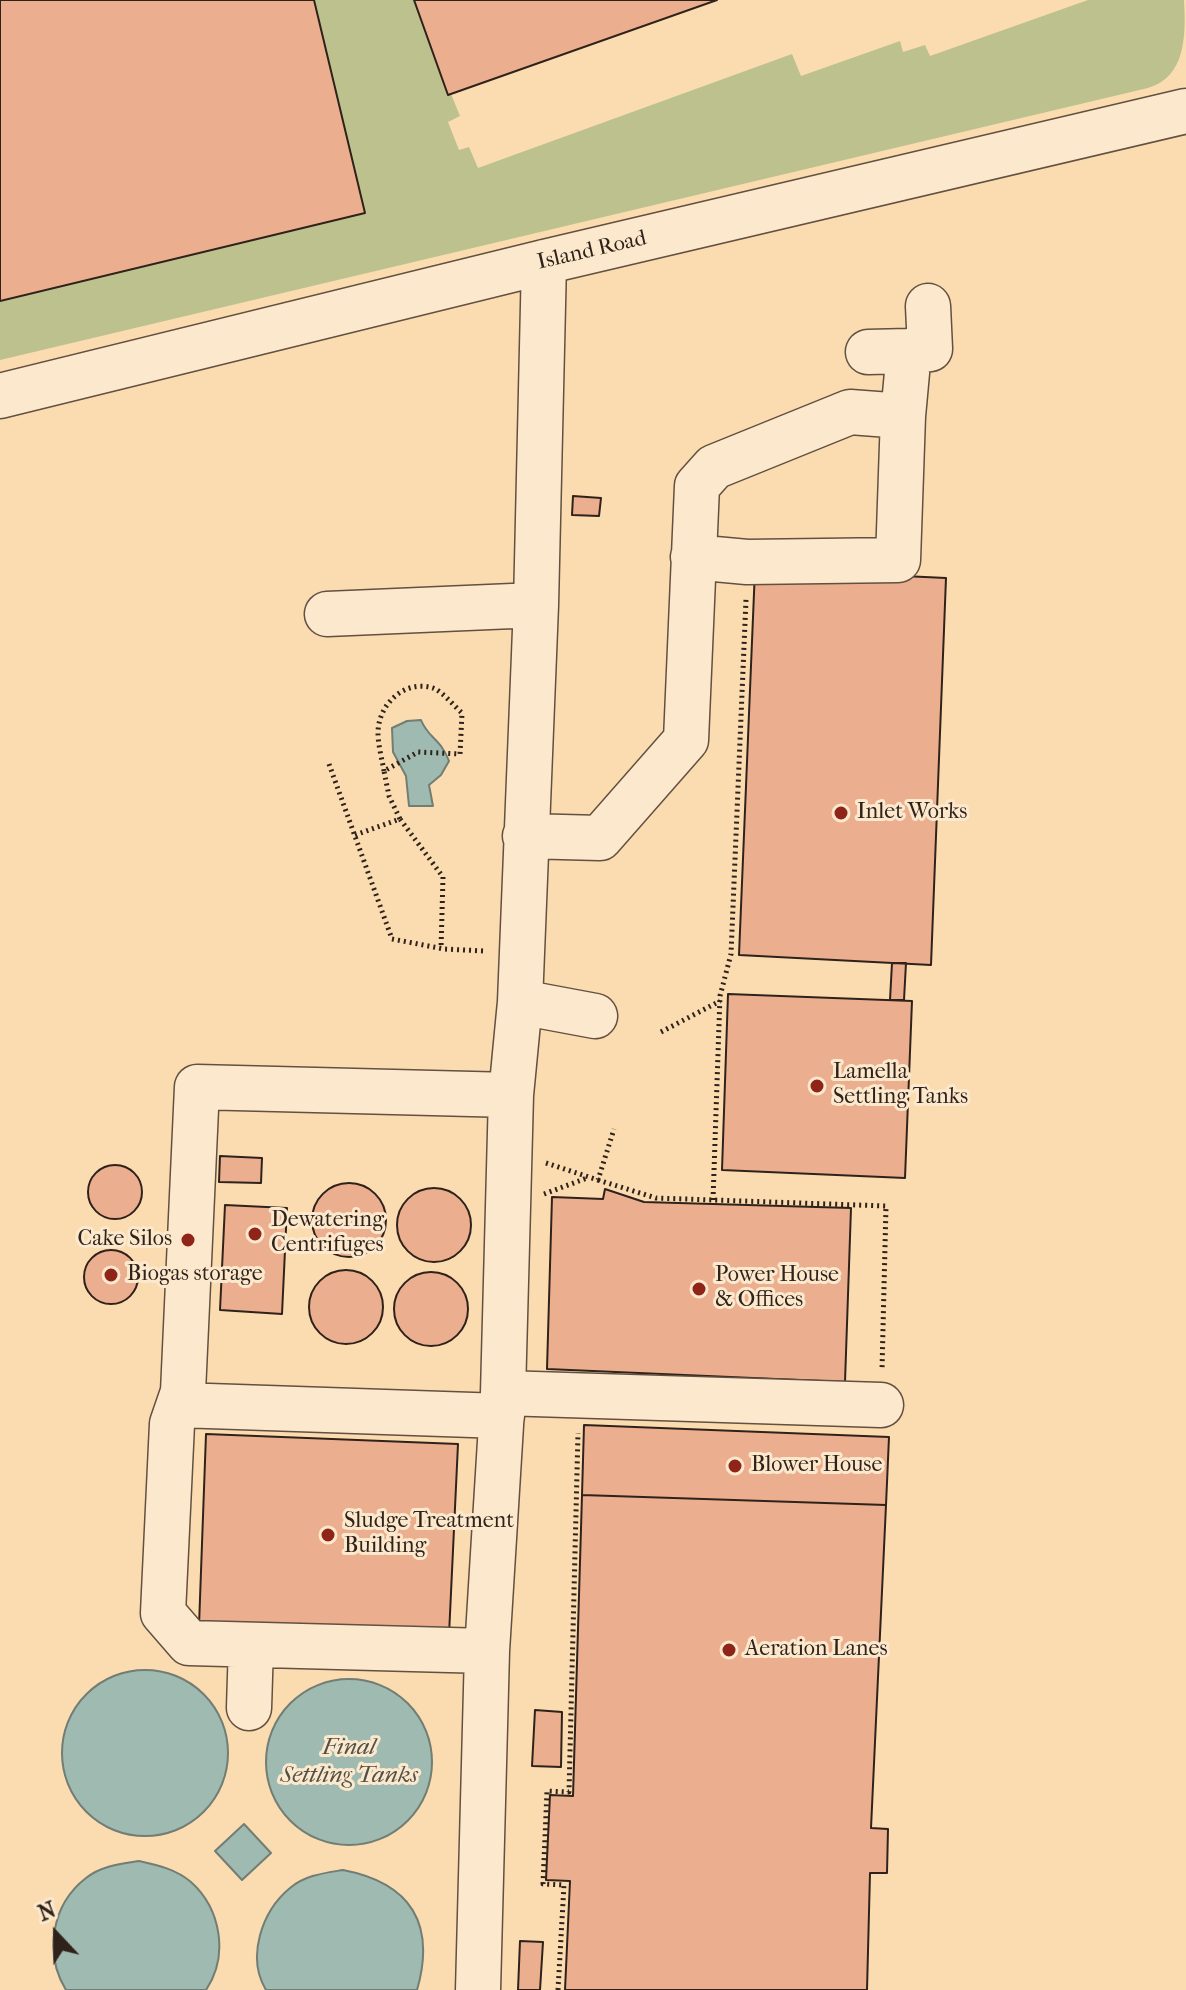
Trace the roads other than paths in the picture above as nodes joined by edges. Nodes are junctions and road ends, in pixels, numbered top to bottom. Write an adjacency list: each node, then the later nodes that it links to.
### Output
1 (1186, 111): 2 (street, Island Road)
2 (544, 262): 4 (street, Island Road); 7 (street)
3 (928, 306): 5 (street)
4 (0, 396)
5 (903, 416): 6 (street); 6 (street)
6 (693, 557): 9 (street)
7 (536, 605): 8 (street); 9 (street)
8 (327, 614)
9 (525, 836): 10 (street)
10 (520, 1002): 11 (street); 12 (street)
11 (595, 1016)
12 (511, 1095): 13 (street); 14 (street)
13 (502, 1404): 14 (street); 15 (street); 17 (street)
14 (179, 1405): 16 (street)
15 (881, 1405)
16 (251, 1645): 17 (street); 18 (street)
17 (487, 1651): 19 (street)
18 (249, 1708)
19 (478, 1990)

